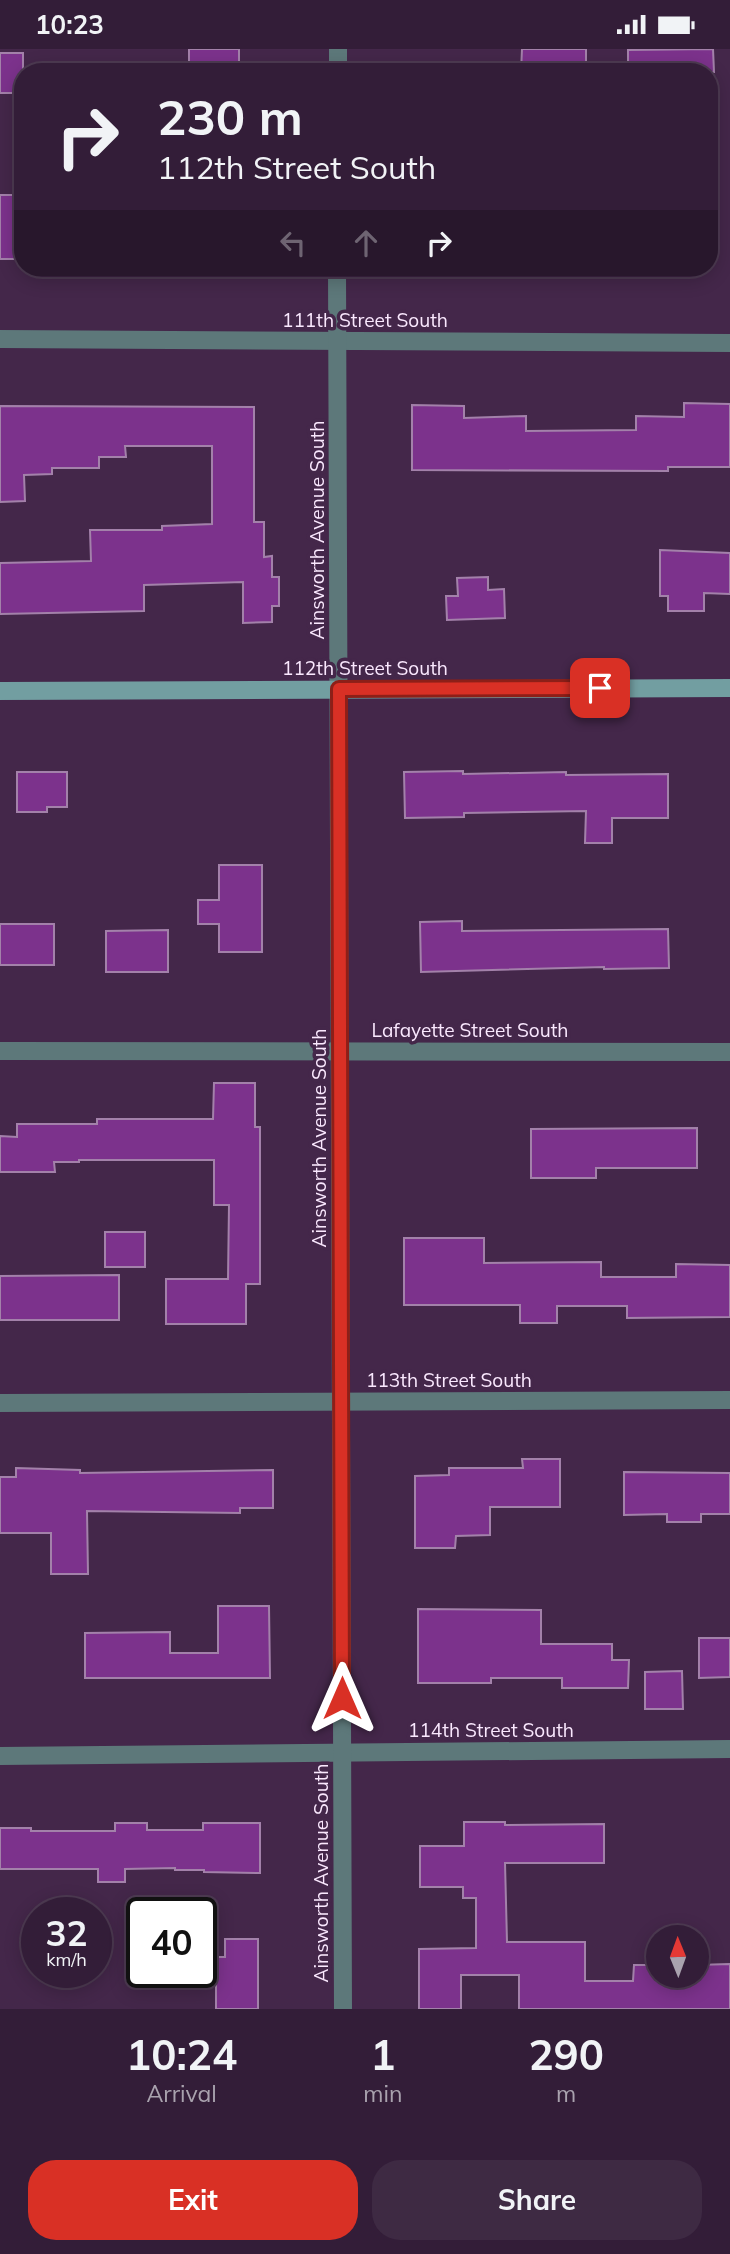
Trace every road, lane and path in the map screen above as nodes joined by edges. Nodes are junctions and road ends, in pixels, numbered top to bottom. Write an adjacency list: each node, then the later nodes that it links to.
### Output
1 (337, 277): 3 (street, Ainsworth Avenue South)
2 (0, 339): 3 (street, 111th Street South)
3 (337, 341): 4 (street, 111th Street South); 6 (street, Ainsworth Avenue South)
4 (730, 343)
5 (730, 688): 6 (main road, 112th Street South)
6 (339, 689): 7 (main road, 112th Street South); 9 (street, Ainsworth Avenue South)
7 (0, 691)
8 (0, 1051): 9 (street, Lafayette Street South)
9 (340, 1051): 10 (street, Lafayette Street South); 12 (street, Ainsworth Avenue South)
10 (730, 1052)
11 (730, 1400): 12 (street, 113th Street South)
12 (341, 1402): 13 (street, 113th Street South); 15 (street, Ainsworth Avenue South)
13 (0, 1403)
14 (730, 1749): 15 (street, 114th Street South)
15 (342, 1751): 16 (street, 114th Street South); 17 (street, Ainsworth Avenue South)
16 (0, 1756)
17 (343, 2009)

